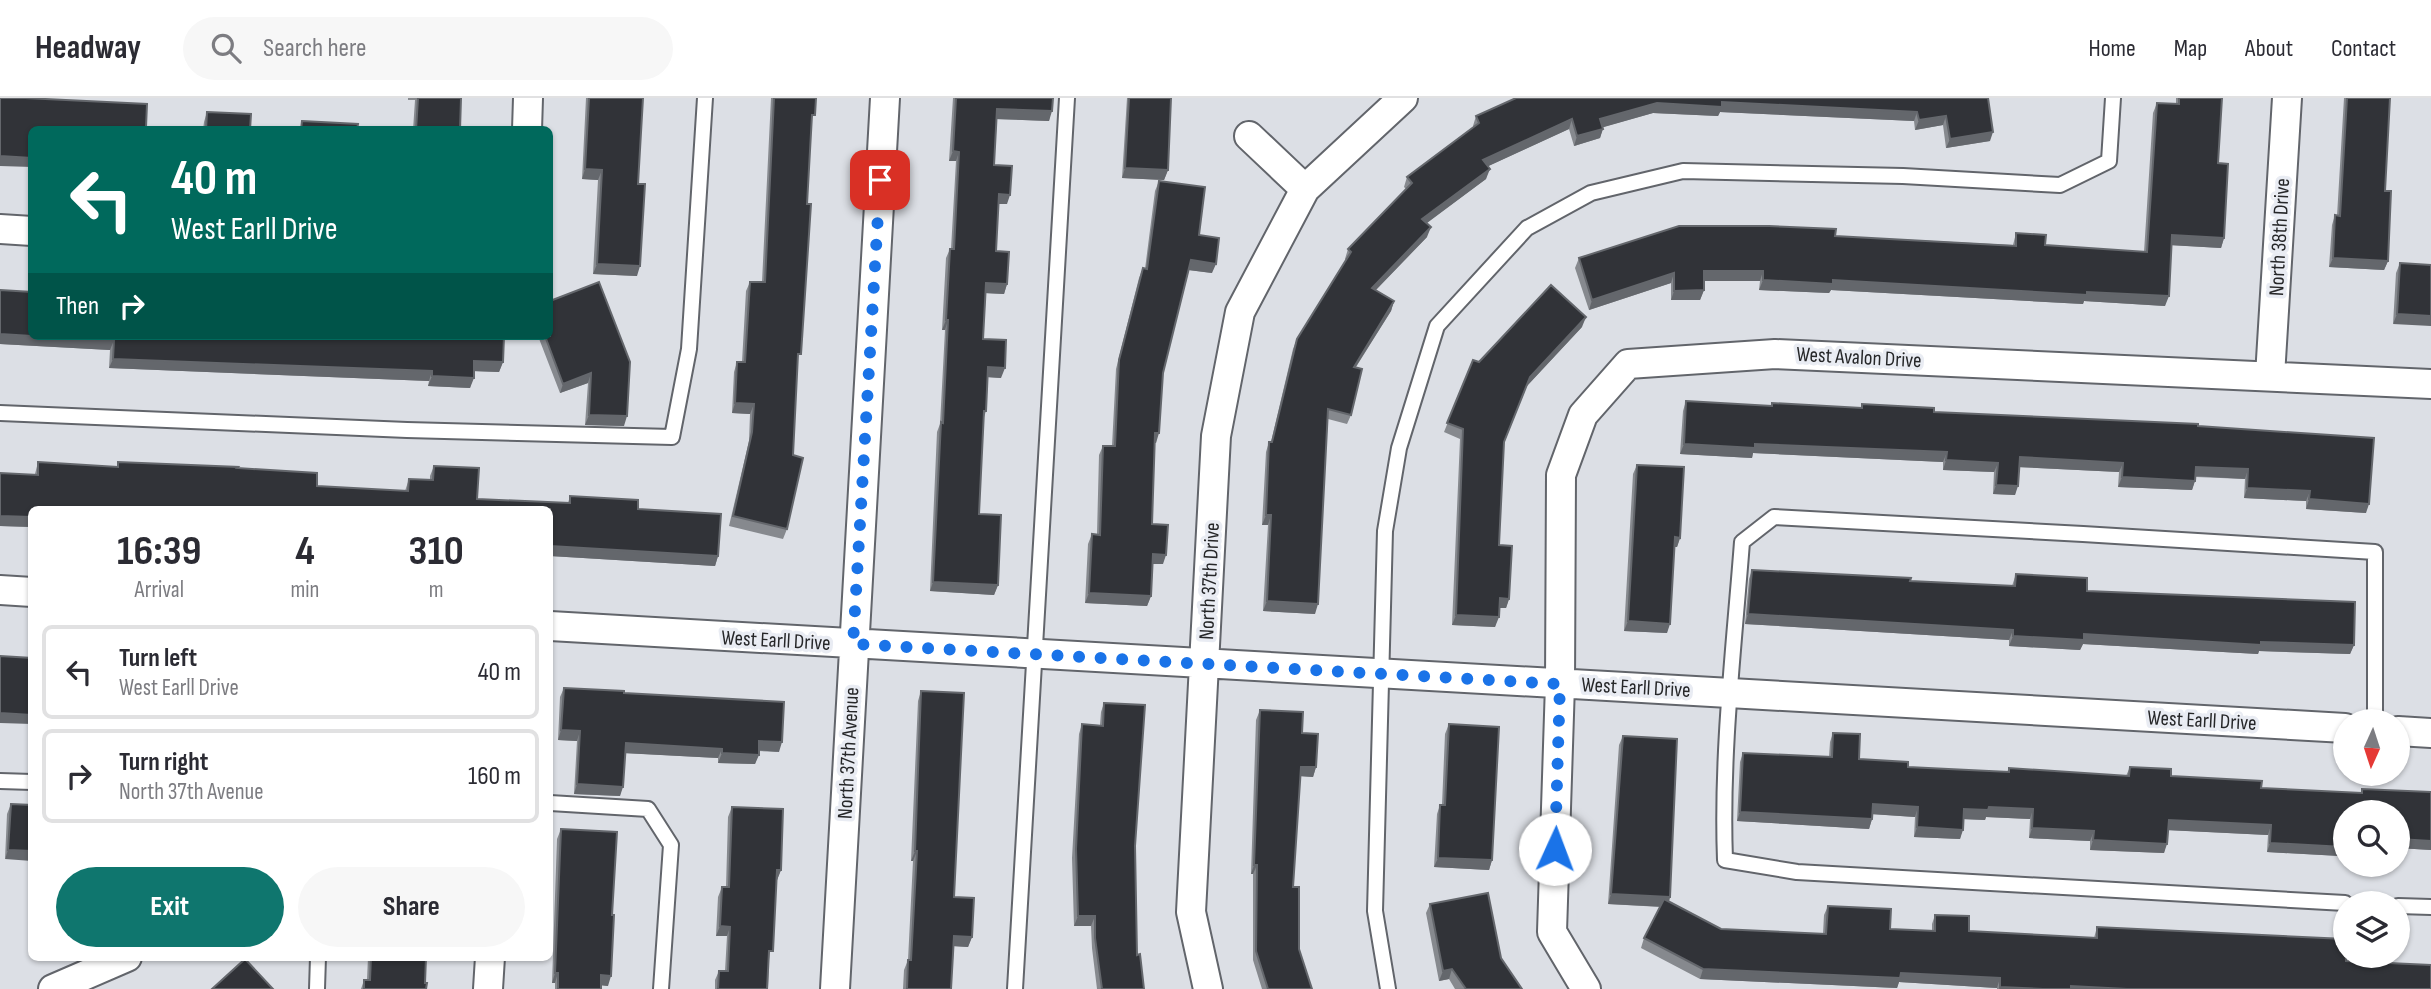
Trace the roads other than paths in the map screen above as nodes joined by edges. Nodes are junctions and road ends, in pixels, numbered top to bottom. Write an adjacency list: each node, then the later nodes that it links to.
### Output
1 (528, 98): 8 (street)
2 (705, 98): 15 (lane)
3 (885, 98): 19 (street, North 37th Avenue)
4 (1067, 98): 20 (lane)
5 (1403, 98): 10 (street, North 37th Drive)
6 (2113, 98): 22 (lane)
7 (2287, 98): 13 (street, North 38th Drive)
8 (527, 126)
9 (1249, 136): 10 (street)
10 (1305, 189): 21 (street, North 37th Drive)
11 (0, 229): 12 (street)
12 (28, 231)
13 (2270, 376): 14 (street, West Avalon Drive); 23 (street, West Avalon Drive)
14 (2431, 384)
15 (0, 413)
16 (0, 590): 17 (street)
17 (28, 592)
18 (553, 626): 19 (street, West Earll Drive)
19 (853, 644): 20 (street, West Earll Drive); 42 (street, North 37th Avenue)
20 (1034, 653): 21 (street, West Earll Drive); 43 (lane)
21 (1205, 662): 22 (street, West Earll Drive); 44 (street, North 37th Drive)
22 (1380, 673): 23 (street, West Earll Drive); 45 (lane)
23 (1560, 684): 24 (street, West Earll Drive); 46 (street, West Avalon Drive)
24 (1730, 692): 25 (lane); 26 (street, West Earll Drive); 32 (lane)
25 (2375, 709)
26 (2333, 727)
27 (2410, 732): 28 (street)
28 (2431, 733)
29 (0, 781): 30 (lane)
30 (28, 782)
31 (553, 803): 41 (lane)
32 (2333, 902)
33 (2410, 906): 34 (lane)
34 (2431, 907)
35 (118, 961): 38 (street)
36 (318, 961): 39 (lane)
37 (489, 961): 40 (street)
38 (53, 989)
39 (317, 989)
40 (488, 989)
41 (661, 989)
42 (835, 989)
43 (1015, 989)
44 (1208, 989)
45 (1388, 989)
46 (1586, 989)

